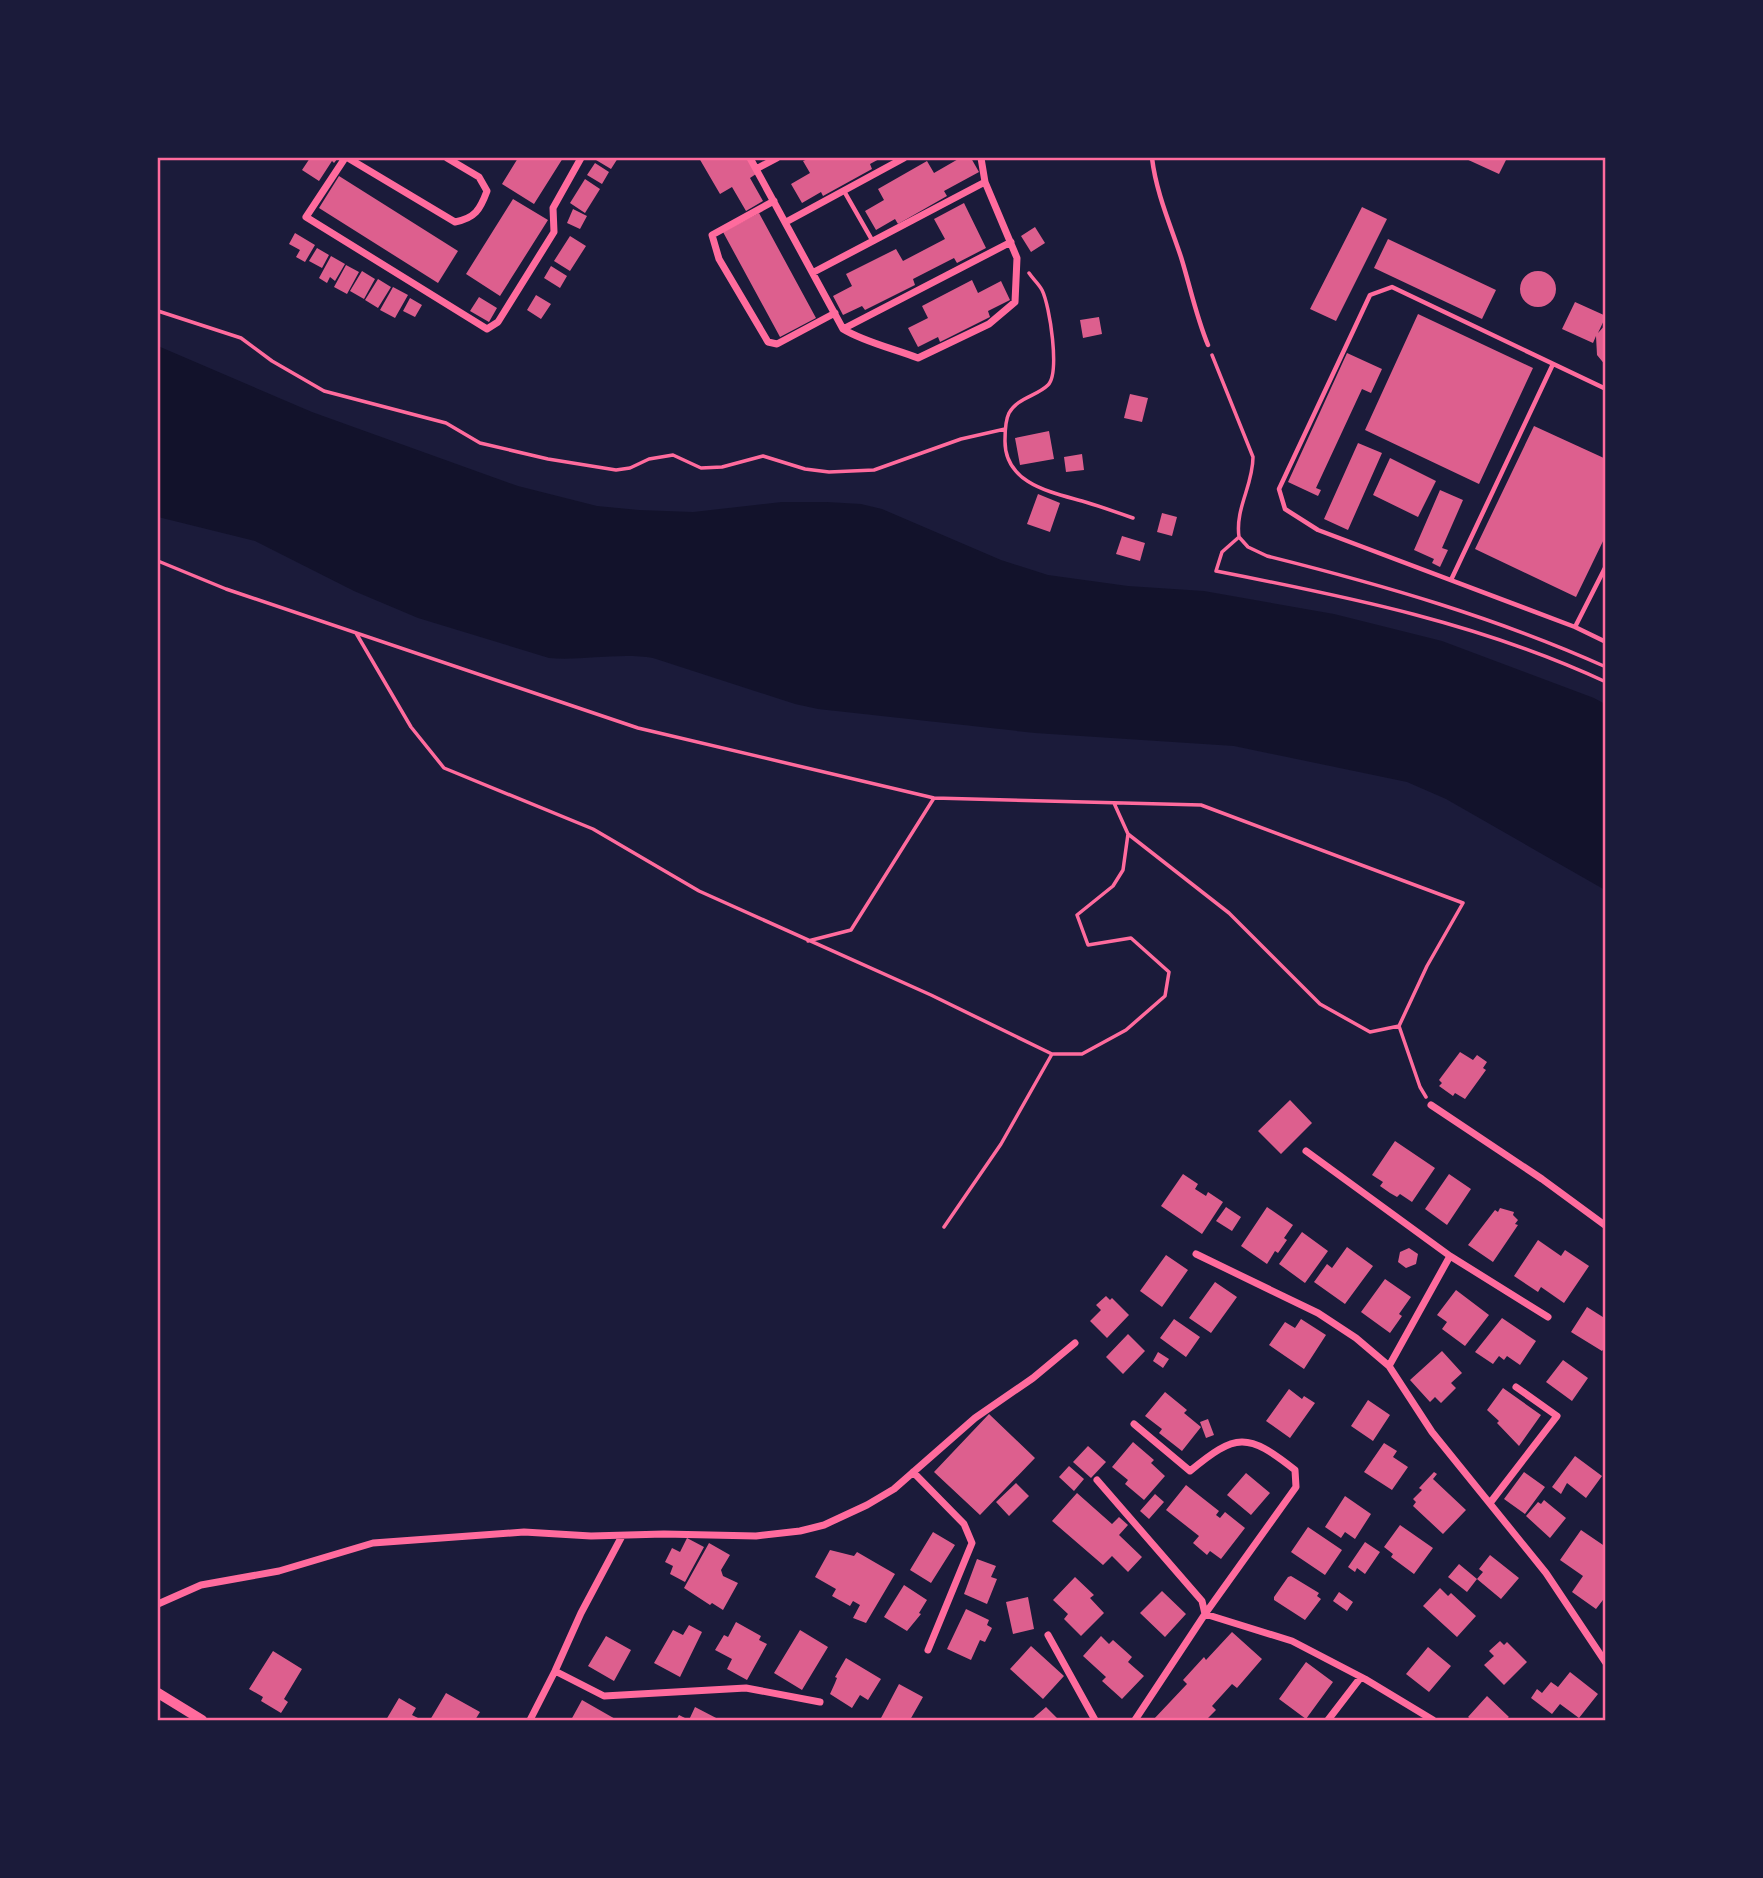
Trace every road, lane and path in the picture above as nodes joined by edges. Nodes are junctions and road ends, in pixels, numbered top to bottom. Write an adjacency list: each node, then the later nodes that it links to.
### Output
1 (347, 158): 2 (street); 3 (street)
2 (447, 158)
3 (581, 158)
4 (750, 158): 9 (street)
5 (777, 158): 9 (street)
6 (904, 158): 11 (street)
7 (981, 158): 10 (street)
8 (1152, 158): 21 (lane)
9 (757, 169): 12 (street)
10 (985, 182): 14 (street); 15 (street)
11 (844, 191): 13 (street); 14 (lane)
12 (774, 201): 13 (street); 19 (street)
13 (786, 222): 17 (street)
14 (873, 241): 17 (street)
15 (1011, 242): 16 (street); 20 (street)
16 (1017, 258): 20 (street); 24 (path)
17 (814, 272): 19 (street)
18 (158, 311): 24 (path)
19 (835, 313): 20 (street)
20 (843, 329)
21 (1208, 345): 26 (path)
22 (1553, 364): 23 (lane); 29 (lane); 29 (lane)
23 (1605, 389)
24 (1005, 429): 25 (path)
25 (1133, 518)
26 (1239, 537): 33 (path); 34 (path)
27 (158, 561): 31 (path)
28 (1605, 566): 30 (lane)
29 (1451, 580): 30 (lane)
30 (1575, 627): 32 (lane)
31 (356, 633): 35 (path); 38 (path)
32 (1605, 642)
33 (1605, 667)
34 (1605, 682)
35 (934, 799): 36 (path); 38 (path)
36 (1114, 803): 37 (path); 39 (path)
37 (1128, 834): 39 (path); 40 (path)
38 (808, 941): 40 (path)
39 (1399, 1026): 41 (path)
40 (1052, 1055): 44 (path)
41 (1431, 1105): 43 (street)
42 (1306, 1151): 46 (street)
43 (1605, 1226)
44 (944, 1227)
45 (1196, 1254): 49 (street)
46 (1450, 1256): 47 (street); 49 (street)
47 (1548, 1317)
48 (1075, 1343): 52 (street)
49 (1389, 1366): 54 (street)
50 (1516, 1387): 54 (street)
51 (1134, 1424): 57 (street)
52 (914, 1472): 55 (street); 59 (street)
53 (1097, 1480): 57 (street)
54 (1490, 1503): 60 (street)
55 (622, 1536): 56 (street); 61 (street)
56 (158, 1604)
57 (1205, 1614): 62 (street); 68 (street)
58 (1048, 1635): 67 (street)
59 (928, 1650)
60 (1605, 1663)
61 (555, 1671): 64 (street); 66 (street)
62 (1361, 1677): 69 (street); 70 (street)
63 (158, 1693): 65 (street)
64 (820, 1702)
65 (202, 1720)
66 (530, 1720)
67 (1095, 1720)
68 (1135, 1720)
69 (1328, 1720)
70 (1433, 1720)

